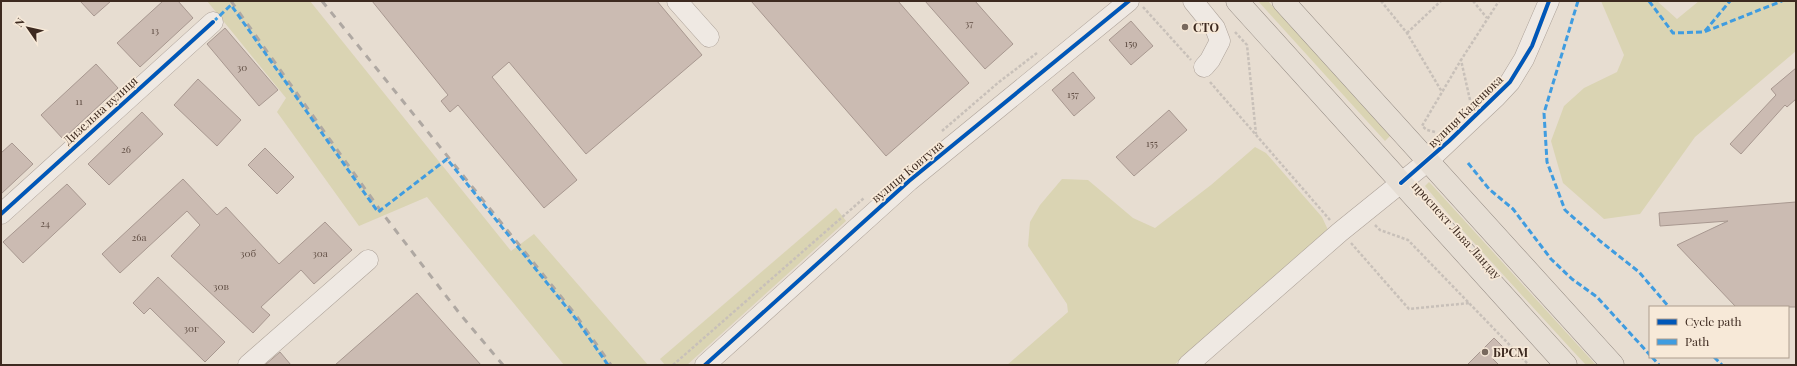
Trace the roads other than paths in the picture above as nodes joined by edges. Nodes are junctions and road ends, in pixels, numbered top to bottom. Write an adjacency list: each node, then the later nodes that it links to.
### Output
1 (677, 1): 8 (street)
2 (1130, 1): 15 (street, вулиця Ковтуна)
3 (1193, 1): 9 (street)
4 (1237, 1): 11 (main road, проспект Льва Ландау)
5 (1284, 1): 10 (main road, проспект Льва Ландау)
6 (1550, 1): 10 (street, вулиця Каденюка)
7 (213, 22): 12 (street, Дизельна вулиця)
8 (709, 37)
9 (1201, 69)
10 (1428, 161): 11 (street, вулиця Каденюка); 18 (main road, проспект Льва Ландау)
11 (1401, 183): 16 (street, вулиця Каденюка); 17 (main road, проспект Льва Ландау)
12 (1, 214)
13 (368, 260): 14 (street)
14 (248, 365)
15 (705, 365)
16 (1188, 365)
17 (1565, 365)
18 (1613, 365)

